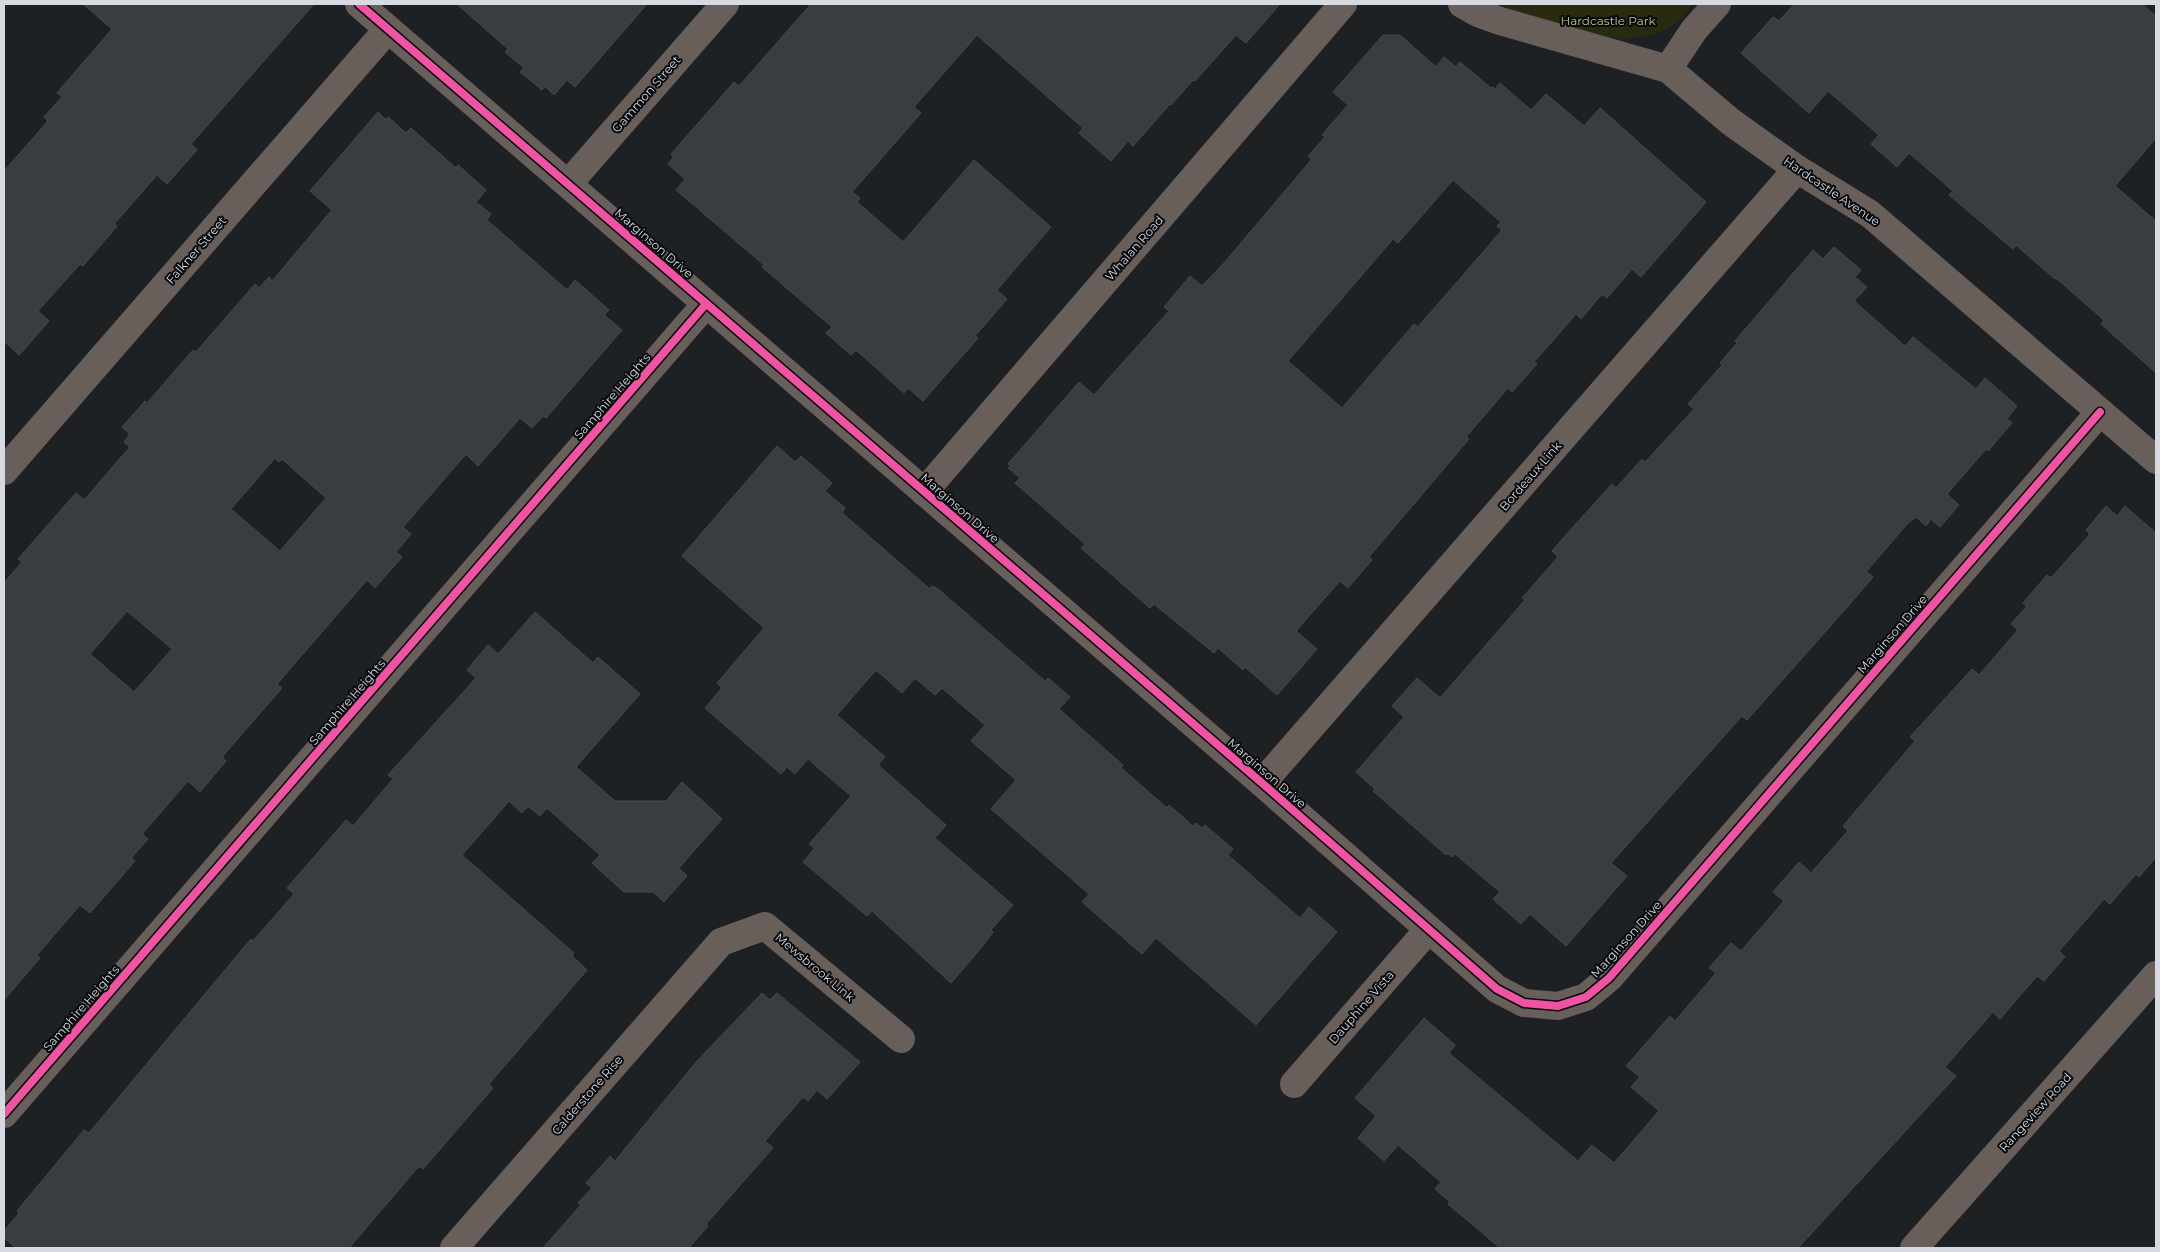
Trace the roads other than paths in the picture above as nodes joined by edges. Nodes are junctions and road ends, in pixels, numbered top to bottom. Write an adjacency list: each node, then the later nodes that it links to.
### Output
1 (359, 4): 6 (street, Marginson Drive)
2 (725, 4): 9 (street, Gammon Street)
3 (1343, 4): 14 (street, Whalan Road)
4 (1462, 4): 7 (street, Hardcastle Avenue)
5 (1717, 4): 7 (street)
6 (388, 29): 9 (street, Marginson Drive); 13 (street, Falkner Street)
7 (1668, 69): 8 (street, Hardcastle Avenue)
8 (1797, 168): 11 (street, Hardcastle Avenue); 15 (street, Bordeaux Link)
9 (568, 184): 10 (street, Marginson Drive)
10 (706, 304): 14 (street, Marginson Drive); 21 (street, Samphire Heights)
11 (2100, 412): 12 (street, Hardcastle Avenue); 16 (street, Marginson Drive)
12 (2156, 460)
13 (4, 471)
14 (924, 492): 15 (street, Marginson Drive)
15 (1262, 783): 16 (street, Marginson Drive)
16 (1428, 930): 20 (street, Dauphine Vista)
17 (721, 942): 19 (street, Mewsbrook Link); 22 (street, Calderstone Rise)
18 (2156, 975): 23 (street, Rangeview Road)
19 (901, 1039)
20 (1294, 1084)
21 (4, 1114)
22 (454, 1248)
23 (1914, 1248)

